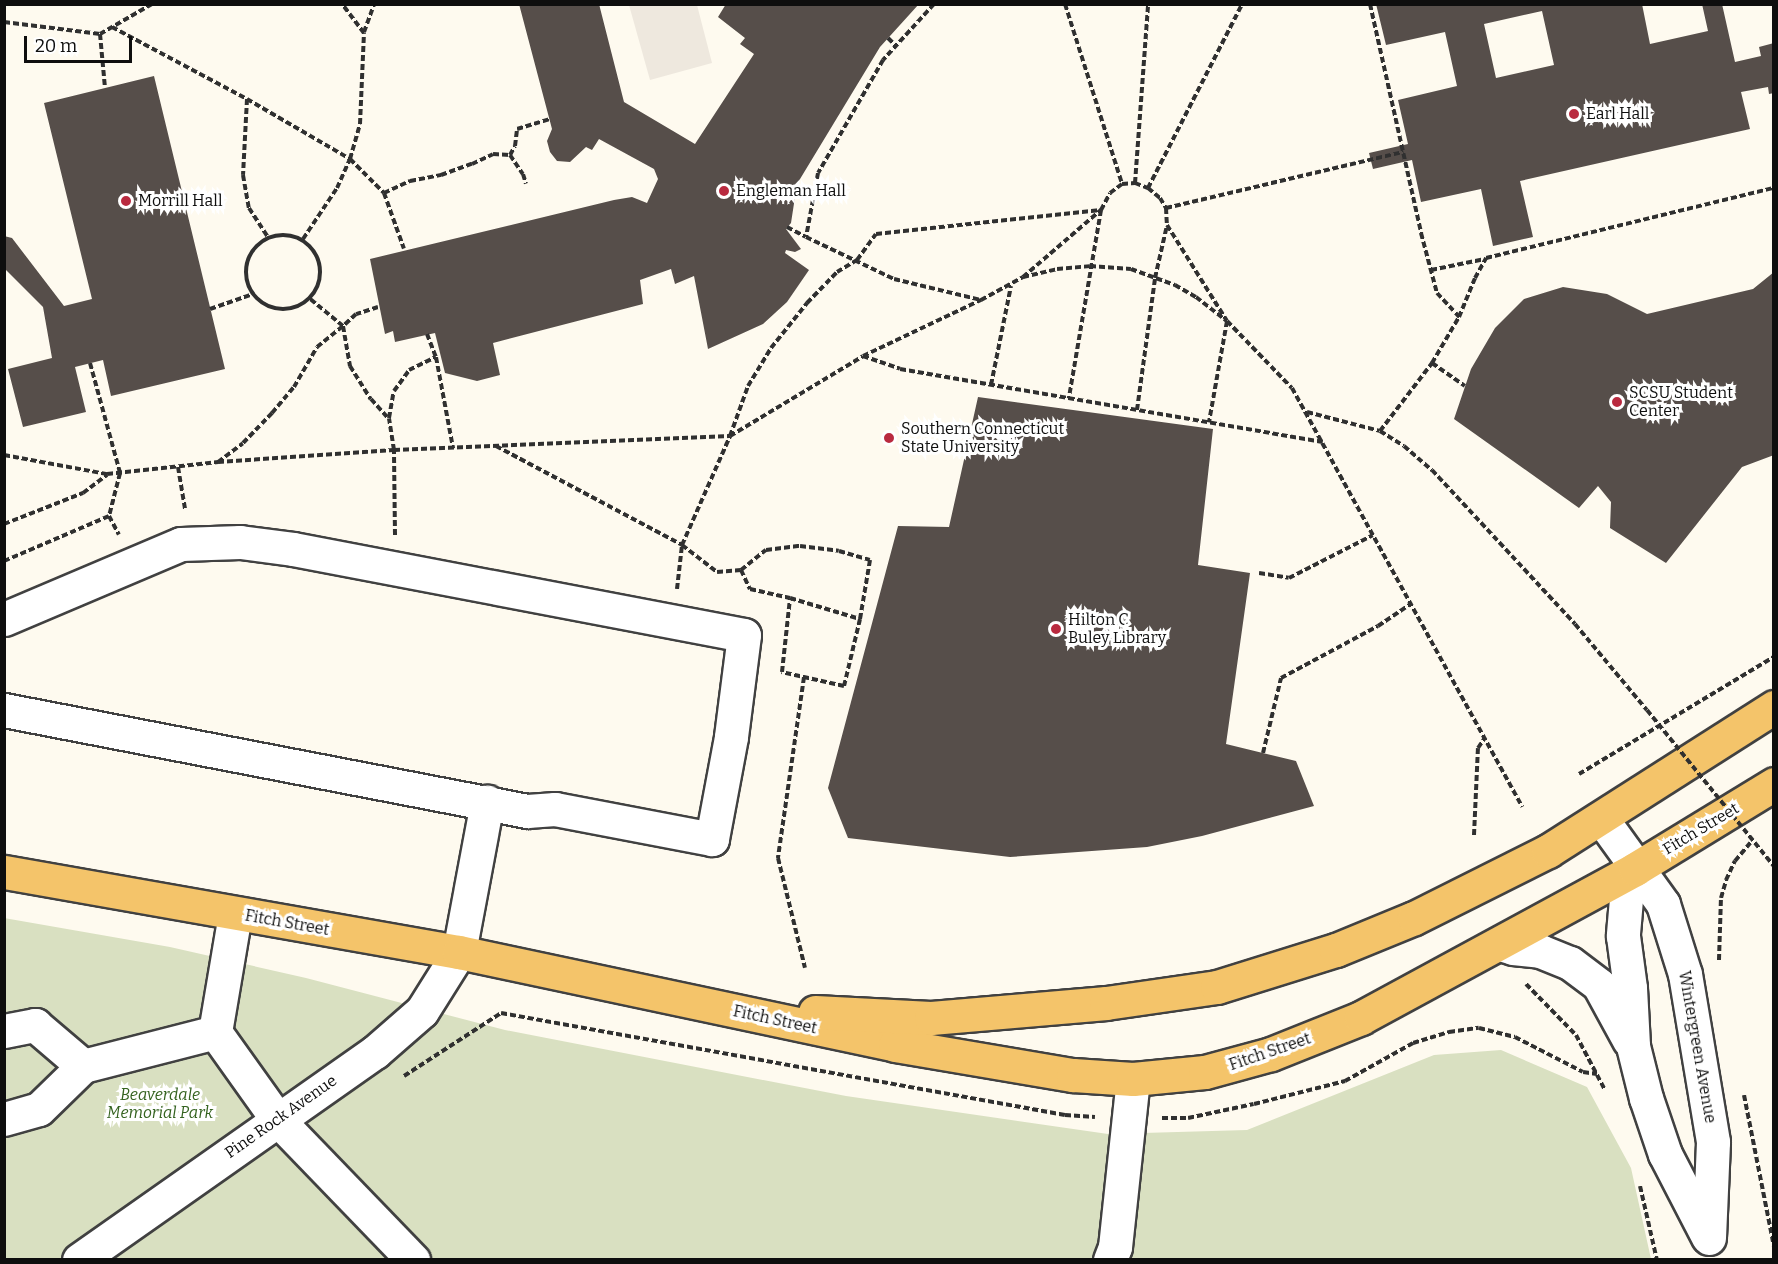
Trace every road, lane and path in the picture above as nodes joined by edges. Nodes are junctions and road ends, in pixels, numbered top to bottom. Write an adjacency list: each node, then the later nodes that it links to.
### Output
1 (152, 4): 10 (path)
2 (342, 4): 11 (path)
3 (374, 4): 11 (path)
4 (934, 4): 14 (path)
5 (1065, 4): 23 (path)
6 (1148, 4): 21 (path)
7 (1242, 4): 24 (path)
8 (1371, 4): 18 (path)
9 (4, 22): 12 (path)
10 (112, 27): 12 (path); 16 (path)
11 (364, 33): 20 (path)
12 (100, 34): 15 (path)
13 (888, 38): 14 (path)
14 (896, 46): 32 (path)
15 (105, 88)
16 (247, 99): 20 (path); 31 (path)
17 (549, 119): 19 (path)
18 (1403, 152): 27 (path); 38 (path)
19 (510, 154): 22 (path); 26 (path)
20 (350, 159): 26 (path); 33 (path)
21 (1135, 183): 23 (path); 24 (path)
22 (526, 184)
23 (1122, 184): 28 (path)
24 (1148, 188): 27 (path)
25 (1773, 188): 35 (path)
26 (384, 193): 34 (path)
27 (1166, 208): 29 (path)
28 (1101, 210): 36 (path); 37 (path); 39 (path)
29 (1167, 225): 40 (path); 48 (path)
30 (787, 227): 32 (path)
31 (268, 237): 33 (path); 42 (path)
32 (806, 237): 36 (path)
33 (303, 239): 43 (path)
34 (404, 249)
35 (1486, 258): 38 (path); 47 (path)
36 (857, 260): 44 (path); 63 (path)
37 (1090, 266): 39 (path); 40 (path); 57 (path)
38 (1431, 270): 47 (path)
39 (1023, 277): 41 (path)
40 (1155, 278): 48 (path); 58 (path)
41 (1011, 285): 44 (path); 55 (path)
42 (253, 294): 43 (path); 46 (path)
43 (309, 298): 49 (path)
44 (981, 300): 51 (path)
45 (378, 307): 49 (path)
46 (210, 309)
47 (1459, 317): 54 (path)
48 (1227, 321): 59 (path); 61 (path)
49 (343, 326): 60 (path); 69 (path)
50 (427, 334): 52 (path)
51 (862, 356): 55 (path); 63 (path)
52 (436, 357): 60 (path); 66 (path)
53 (90, 363): 71 (path)
54 (1432, 363): 56 (path); 62 (path)
55 (991, 385): 57 (path)
56 (1465, 386)
57 (1069, 398): 58 (path)
58 (1137, 410): 61 (path)
59 (1307, 412): 62 (path); 64 (path)
60 (389, 418): 67 (path)
61 (1209, 422): 64 (path)
62 (1380, 431): 101 (path, bridge)
63 (730, 436): 65 (path); 78 (path)
64 (1323, 442): 76 (path)
65 (495, 446): 66 (path); 78 (path)
66 (453, 448): 67 (path)
67 (394, 450): 69 (path); 80 (path)
68 (4, 455): 72 (path)
69 (218, 462): 70 (path)
70 (178, 467): 71 (path); 73 (path)
71 (120, 473): 72 (path); 74 (path)
72 (108, 474): 75 (path)
73 (186, 510)
74 (109, 516): 77 (path); 79 (path)
75 (4, 524)
76 (1373, 535): 82 (path); 84 (path)
77 (123, 544)
78 (682, 545): 81 (path); 87 (path)
79 (4, 561)
80 (395, 569): 85 (street); 87 (street)
81 (741, 570): 83 (path); 86 (path)
82 (1259, 573)
83 (790, 598): 86 (path); 89 (path)
84 (1411, 604): 92 (path); 93 (path)
85 (4, 619)
86 (860, 619): 89 (path)
87 (674, 622): 96 (street)
88 (1773, 657): 94 (path)
89 (804, 678): 108 (path)
90 (1773, 706): 98 (main road, Fitch Street)
91 (4, 710): 96 (street)
92 (1484, 739): 97 (path); 99 (path)
93 (1263, 753)
94 (1579, 774)
95 (1773, 784): 102 (main road, Fitch Street)
96 (487, 802): 106 (street)
97 (1522, 807)
98 (1601, 818): 102 (street, Wintergreen Avenue); 110 (main road, Fitch Street)
99 (1474, 836)
100 (1736, 861): 107 (path)
101 (1773, 866)
102 (1635, 869): 105 (main road, Fitch Street); 113 (street, Wintergreen Avenue); 122 (street, Wintergreen Avenue)
103 (4, 872): 104 (main road, Fitch Street)
104 (235, 914): 106 (main road, Fitch Street); 112 (street)
105 (1500, 944): 113 (street); 115 (main road, Fitch Street)
106 (459, 952): 110 (main road, Fitch Street); 119 (street, Pine Rock Avenue)
107 (1719, 965)
108 (805, 968)
109 (1525, 981): 117 (path)
110 (709, 1006): 115 (main road, Fitch Street)
111 (4, 1031): 114 (street)
112 (215, 1032): 114 (street); 119 (street)
113 (1633, 1046): 122 (street, Wintergreen Avenue)
114 (83, 1066): 118 (street)
115 (1133, 1079): 125 (street)
116 (1743, 1089): 121 (path)
117 (1607, 1093)
118 (4, 1119)
119 (277, 1119): 123 (street, Pine Rock Avenue); 124 (street)
120 (1638, 1179): 126 (path)
121 (1773, 1247)
122 (1711, 1249)
123 (79, 1260)
124 (412, 1260)
125 (1110, 1260)
126 (1657, 1260)

